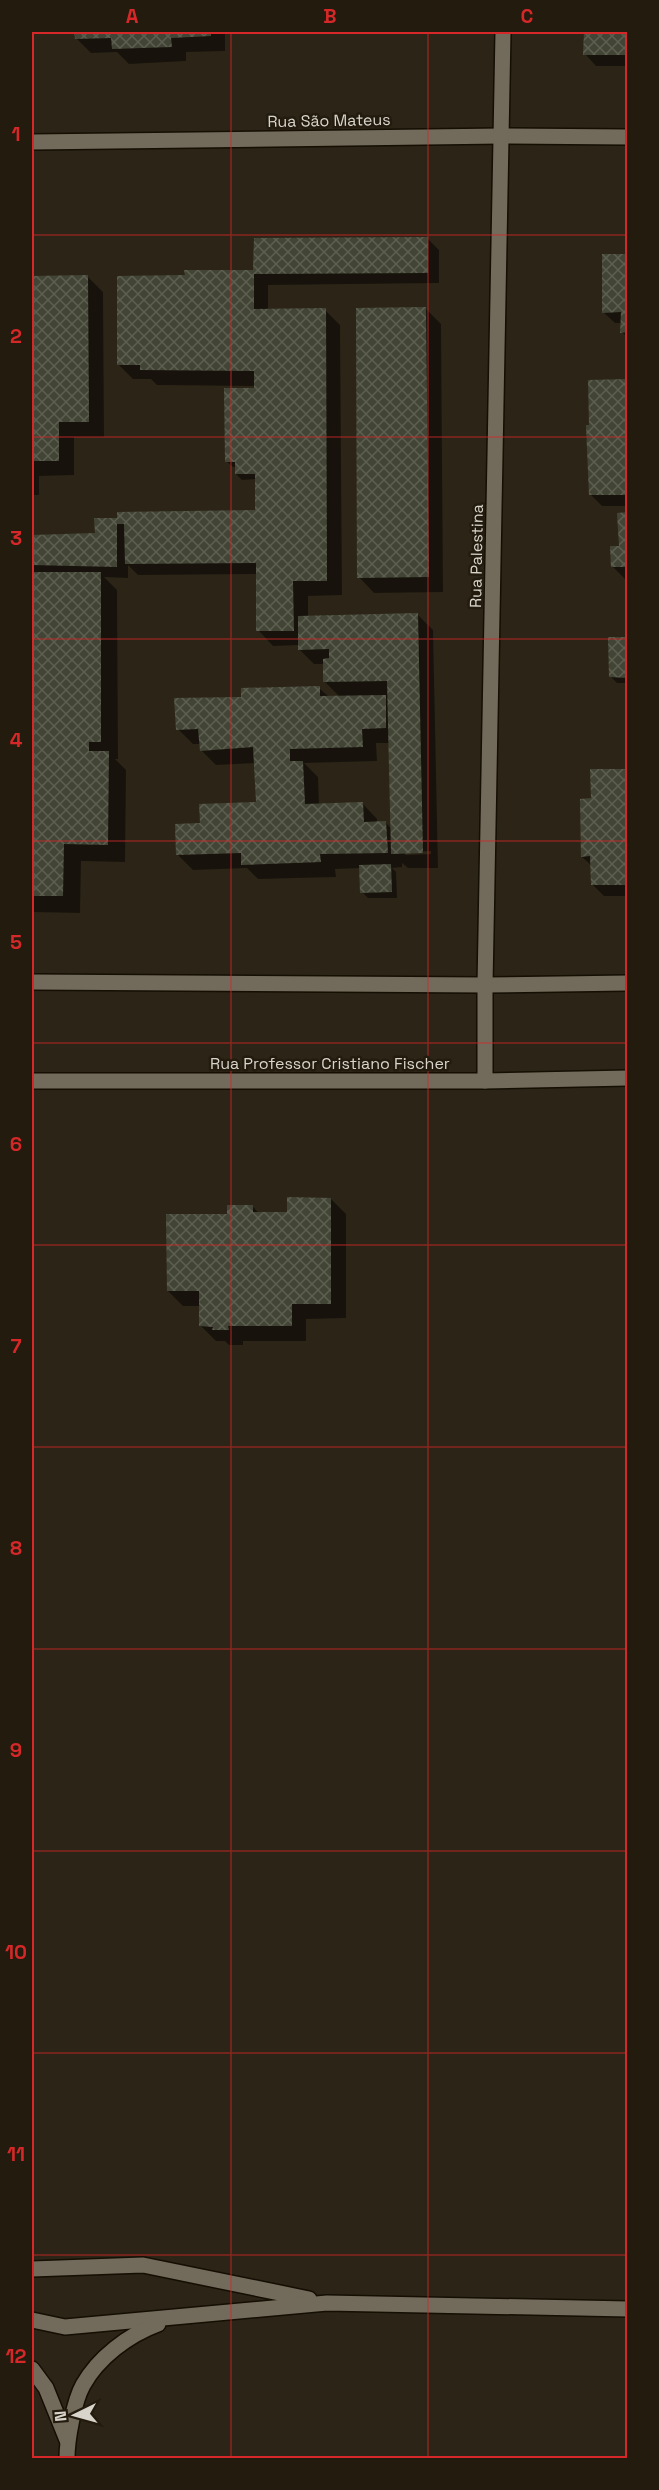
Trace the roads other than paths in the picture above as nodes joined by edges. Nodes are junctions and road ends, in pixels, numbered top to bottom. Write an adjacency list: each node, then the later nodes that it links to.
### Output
1 (503, 32): 2 (street, Rua Palestina)
2 (502, 136): 3 (street, Rua São Mateus); 4 (street, Rua São Mateus); 7 (street, Rua Palestina)
3 (627, 136)
4 (32, 142)
5 (32, 982): 7 (street)
6 (627, 983): 7 (street)
7 (485, 985): 10 (street, Rua Palestina)
8 (627, 1078): 10 (street, Rua Professor Cristiano Fischer)
9 (32, 1081): 10 (street, Rua Professor Cristiano Fischer)
10 (485, 1082)
11 (32, 2269): 12 (street)
12 (327, 2303): 13 (street); 14 (street)
13 (627, 2309)
14 (180, 2316): 15 (street); 17 (street)
15 (32, 2320)
16 (32, 2369): 17 (street)
17 (68, 2439): 18 (street)
18 (67, 2458)

